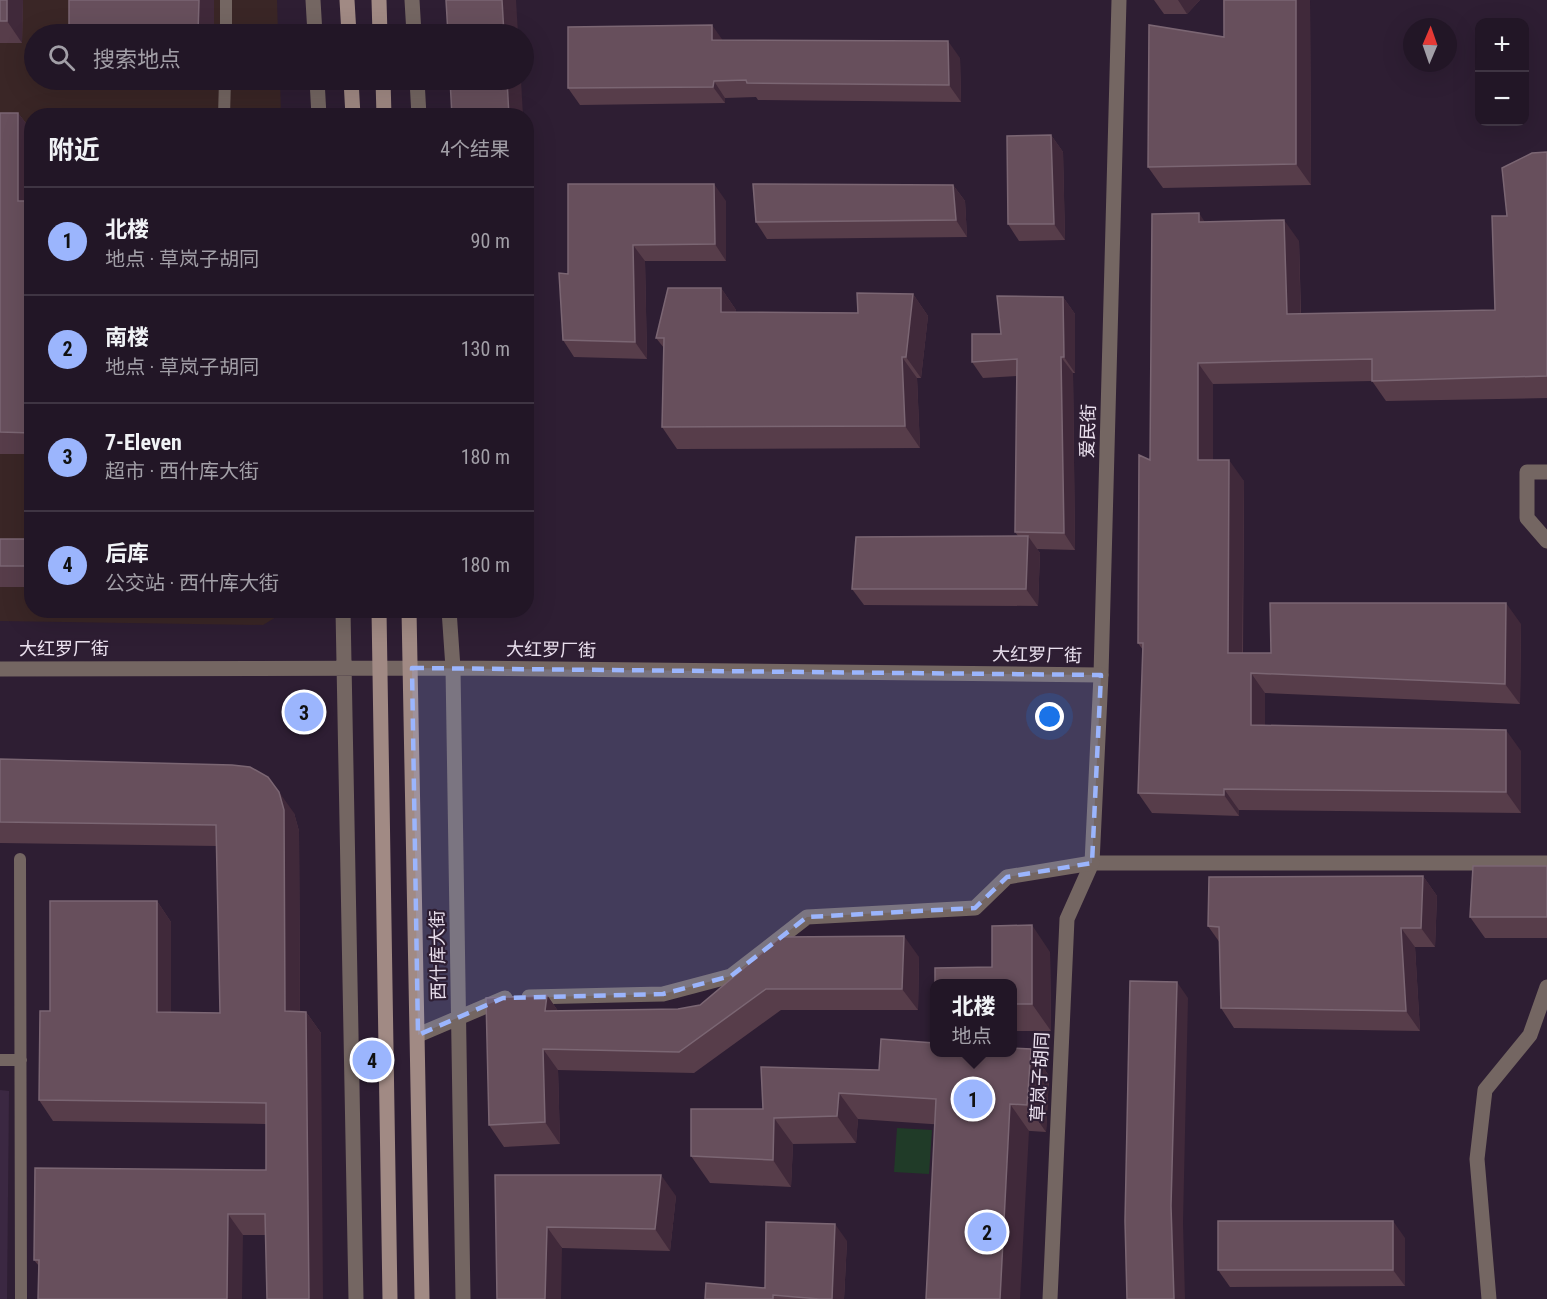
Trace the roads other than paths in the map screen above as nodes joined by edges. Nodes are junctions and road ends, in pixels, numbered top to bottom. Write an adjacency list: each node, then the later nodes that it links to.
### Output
1 (226, 0): 7 (lane)
2 (313, 0): 8 (street)
3 (347, 0): 9 (main road)
4 (379, 0): 10 (main road)
5 (412, 0): 11 (street)
6 (1119, 0): 33 (street, 爱民街)
7 (226, 24)
8 (314, 24)
9 (348, 24)
10 (380, 24)
11 (413, 24)
12 (225, 90): 17 (lane)
13 (318, 90): 18 (street)
14 (352, 90): 19 (main road)
15 (383, 90): 20 (main road)
16 (418, 90): 21 (street)
17 (224, 108)
18 (319, 108)
19 (353, 108)
20 (384, 108)
21 (419, 108)
22 (1547, 472): 23 (street)
23 (1547, 541)
24 (343, 618): 28 (street)
25 (379, 618): 29 (main road)
26 (410, 618): 30 (main road, 西什库大街)
27 (450, 618): 32 (street, 西什库大街)
28 (345, 668): 29 (street, 大红罗厂街); 31 (street, 大红罗厂街); 43 (street)
29 (382, 668): 30 (street, 大红罗厂街); 44 (main road)
30 (412, 668): 32 (street, 大红罗厂街); 39 (main road, 西什库大街)
31 (0, 669)
32 (453, 669): 33 (street, 大红罗厂街); 38 (street, 西什库大街)
33 (1101, 675): 35 (street, 爱民街)
34 (20, 859): 41 (lane)
35 (1092, 863): 36 (street); 38 (street); 47 (street, 草岚子胡同)
36 (1547, 863)
37 (1547, 987): 48 (street)
38 (458, 1019): 39 (street); 46 (street, 西什库大街)
39 (418, 1035): 45 (main road, 西什库大街)
40 (0, 1060): 41 (lane)
41 (21, 1060): 42 (lane)
42 (21, 1299)
43 (356, 1299)
44 (390, 1299)
45 (422, 1299)
46 (463, 1299)
47 (1050, 1299)
48 (1489, 1299)

